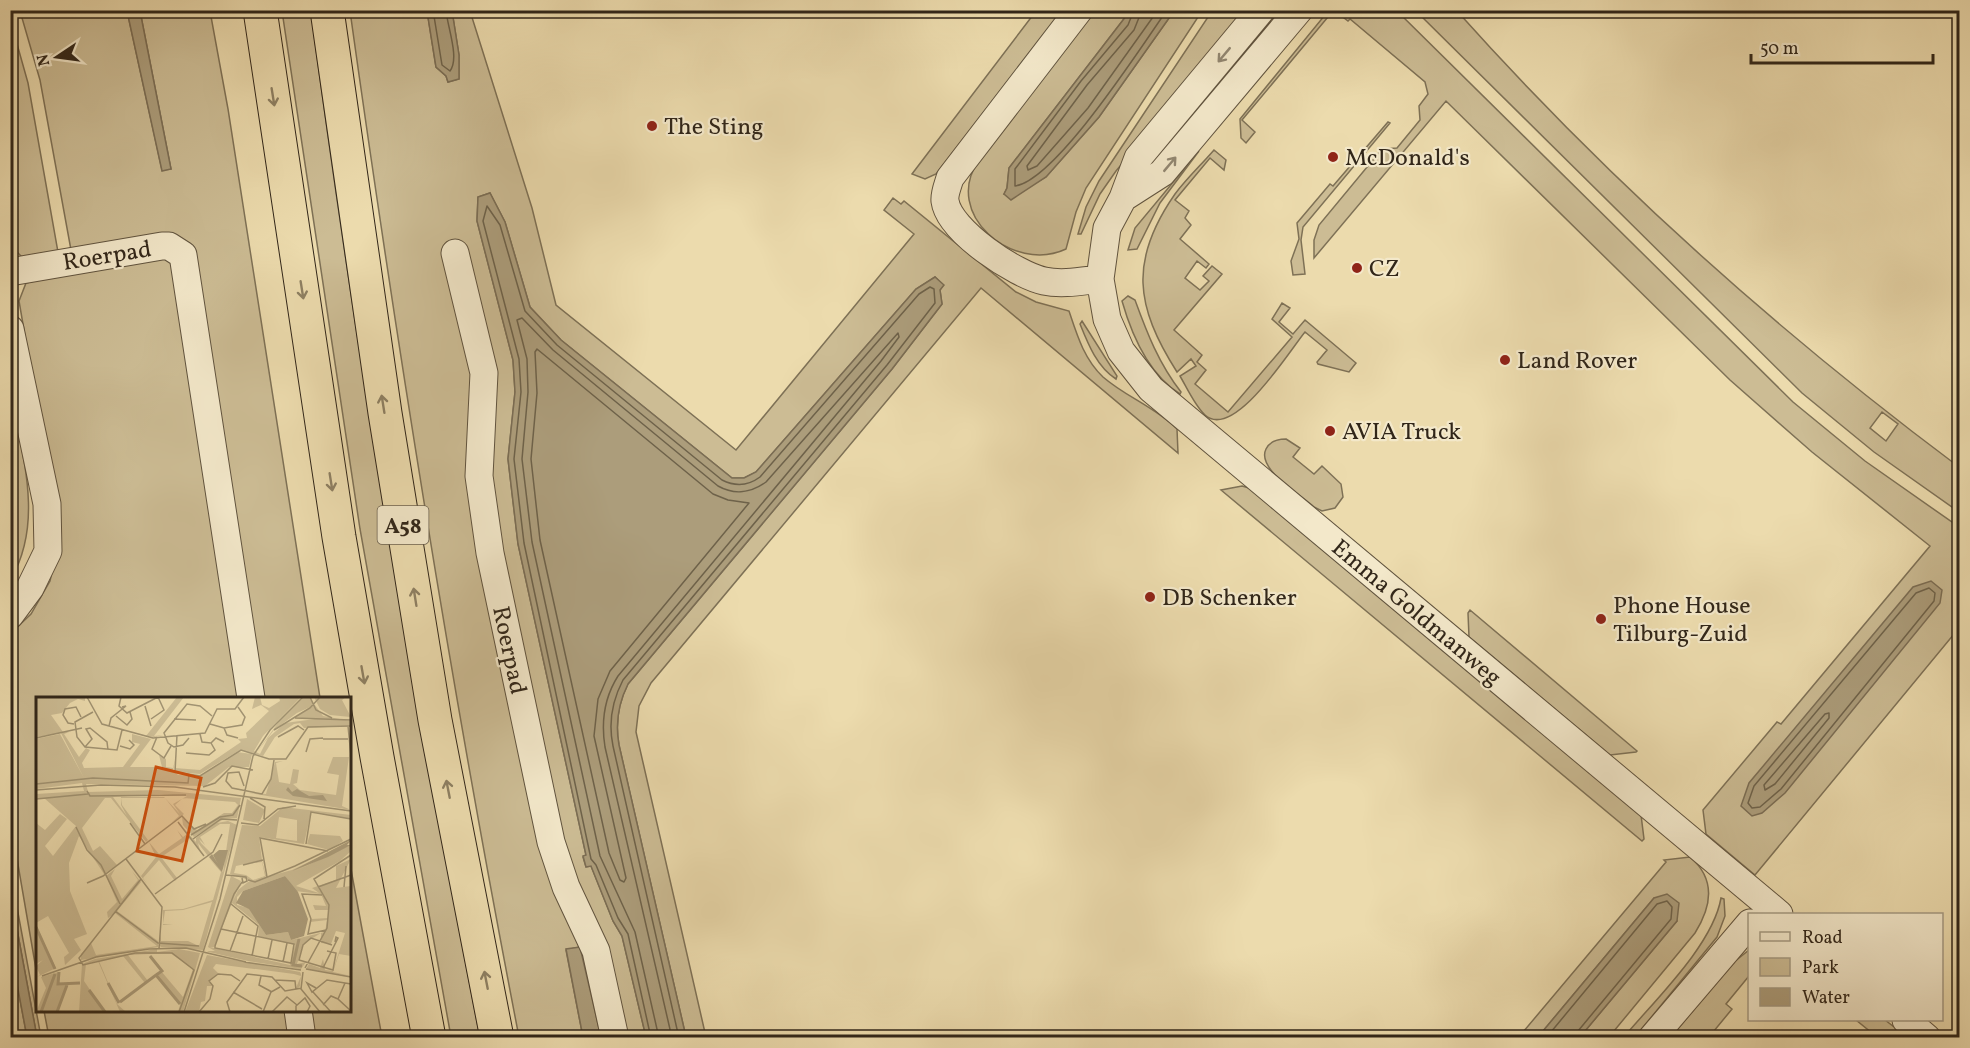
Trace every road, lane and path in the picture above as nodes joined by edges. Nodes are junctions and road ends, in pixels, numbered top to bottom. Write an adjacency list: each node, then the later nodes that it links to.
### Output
1 (327, 10): 19 (highway, A58, one-way to 1)
2 (1079, 10): 9 (street)
3 (1261, 10): 6 (street, Emma Goldmanweg, one-way to 6)
4 (1299, 10): 6 (street, one-way to 4)
5 (258, 20): 18 (highway, one-way to 18)
6 (1123, 198): 9 (street, Emma Goldmanweg)
7 (455, 253): 20 (street, Roerpad)
8 (10, 272): 12 (street, Roerpad)
9 (1100, 279): 13 (street, Emma Goldmanweg)
10 (10, 328): 11 (street)
11 (10, 615)
12 (251, 697)
13 (1762, 913)
14 (1748, 931): 21 (street)
15 (298, 1012): 17 (street)
16 (1907, 1021): 22 (street)
17 (302, 1038)
18 (429, 1038)
19 (497, 1038)
20 (615, 1038)
21 (1652, 1038)
22 (1927, 1038)

